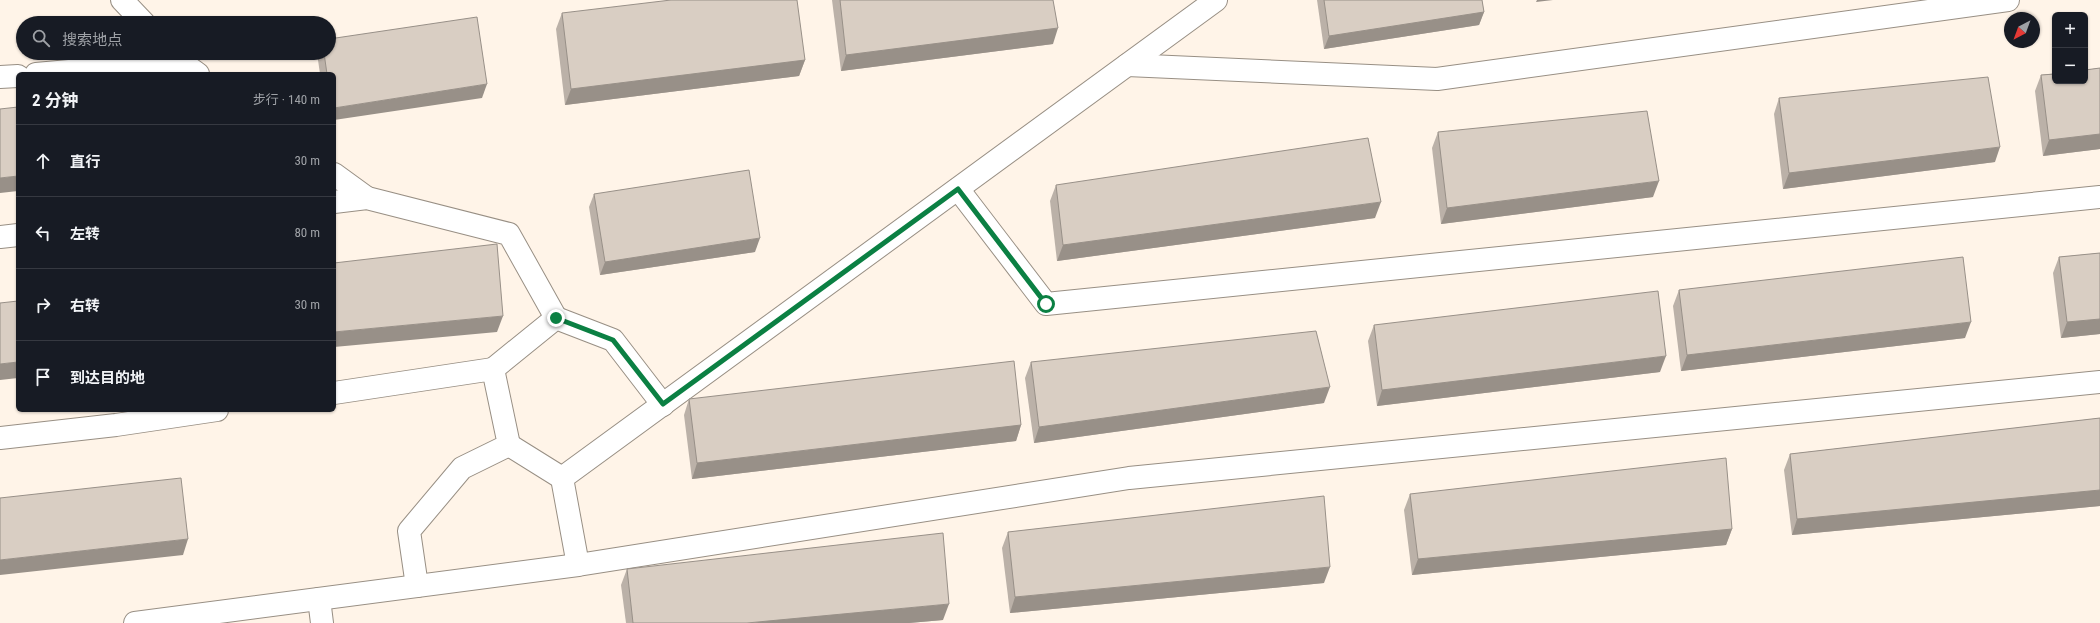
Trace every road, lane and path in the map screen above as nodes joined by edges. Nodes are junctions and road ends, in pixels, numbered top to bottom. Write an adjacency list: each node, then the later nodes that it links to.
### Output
1 (122, 0): 4 (street)
2 (1216, 0): 7 (street)
3 (2008, 0): 7 (street)
4 (137, 16)
5 (151, 60): 8 (street)
6 (180, 60): 9 (street)
7 (1127, 65): 13 (street)
8 (52, 72)
9 (195, 72)
10 (16, 76): 11 (street)
11 (0, 77)
12 (336, 175): 15 (street)
13 (958, 189): 14 (street); 23 (street)
14 (2100, 197)
15 (367, 198): 16 (street); 19 (street)
16 (336, 202)
17 (16, 235): 18 (street)
18 (0, 237)
19 (556, 318): 20 (street); 23 (street)
20 (493, 369): 22 (street); 26 (street)
21 (2100, 382): 28 (street)
22 (336, 393)
23 (663, 404): 27 (street)
24 (204, 412): 25 (street)
25 (0, 438)
26 (509, 445): 27 (street); 29 (street)
27 (562, 478): 28 (street)
28 (578, 565): 29 (street)
29 (417, 586): 30 (street)
30 (319, 599): 31 (street); 32 (street)
31 (135, 623)
32 (322, 623)

